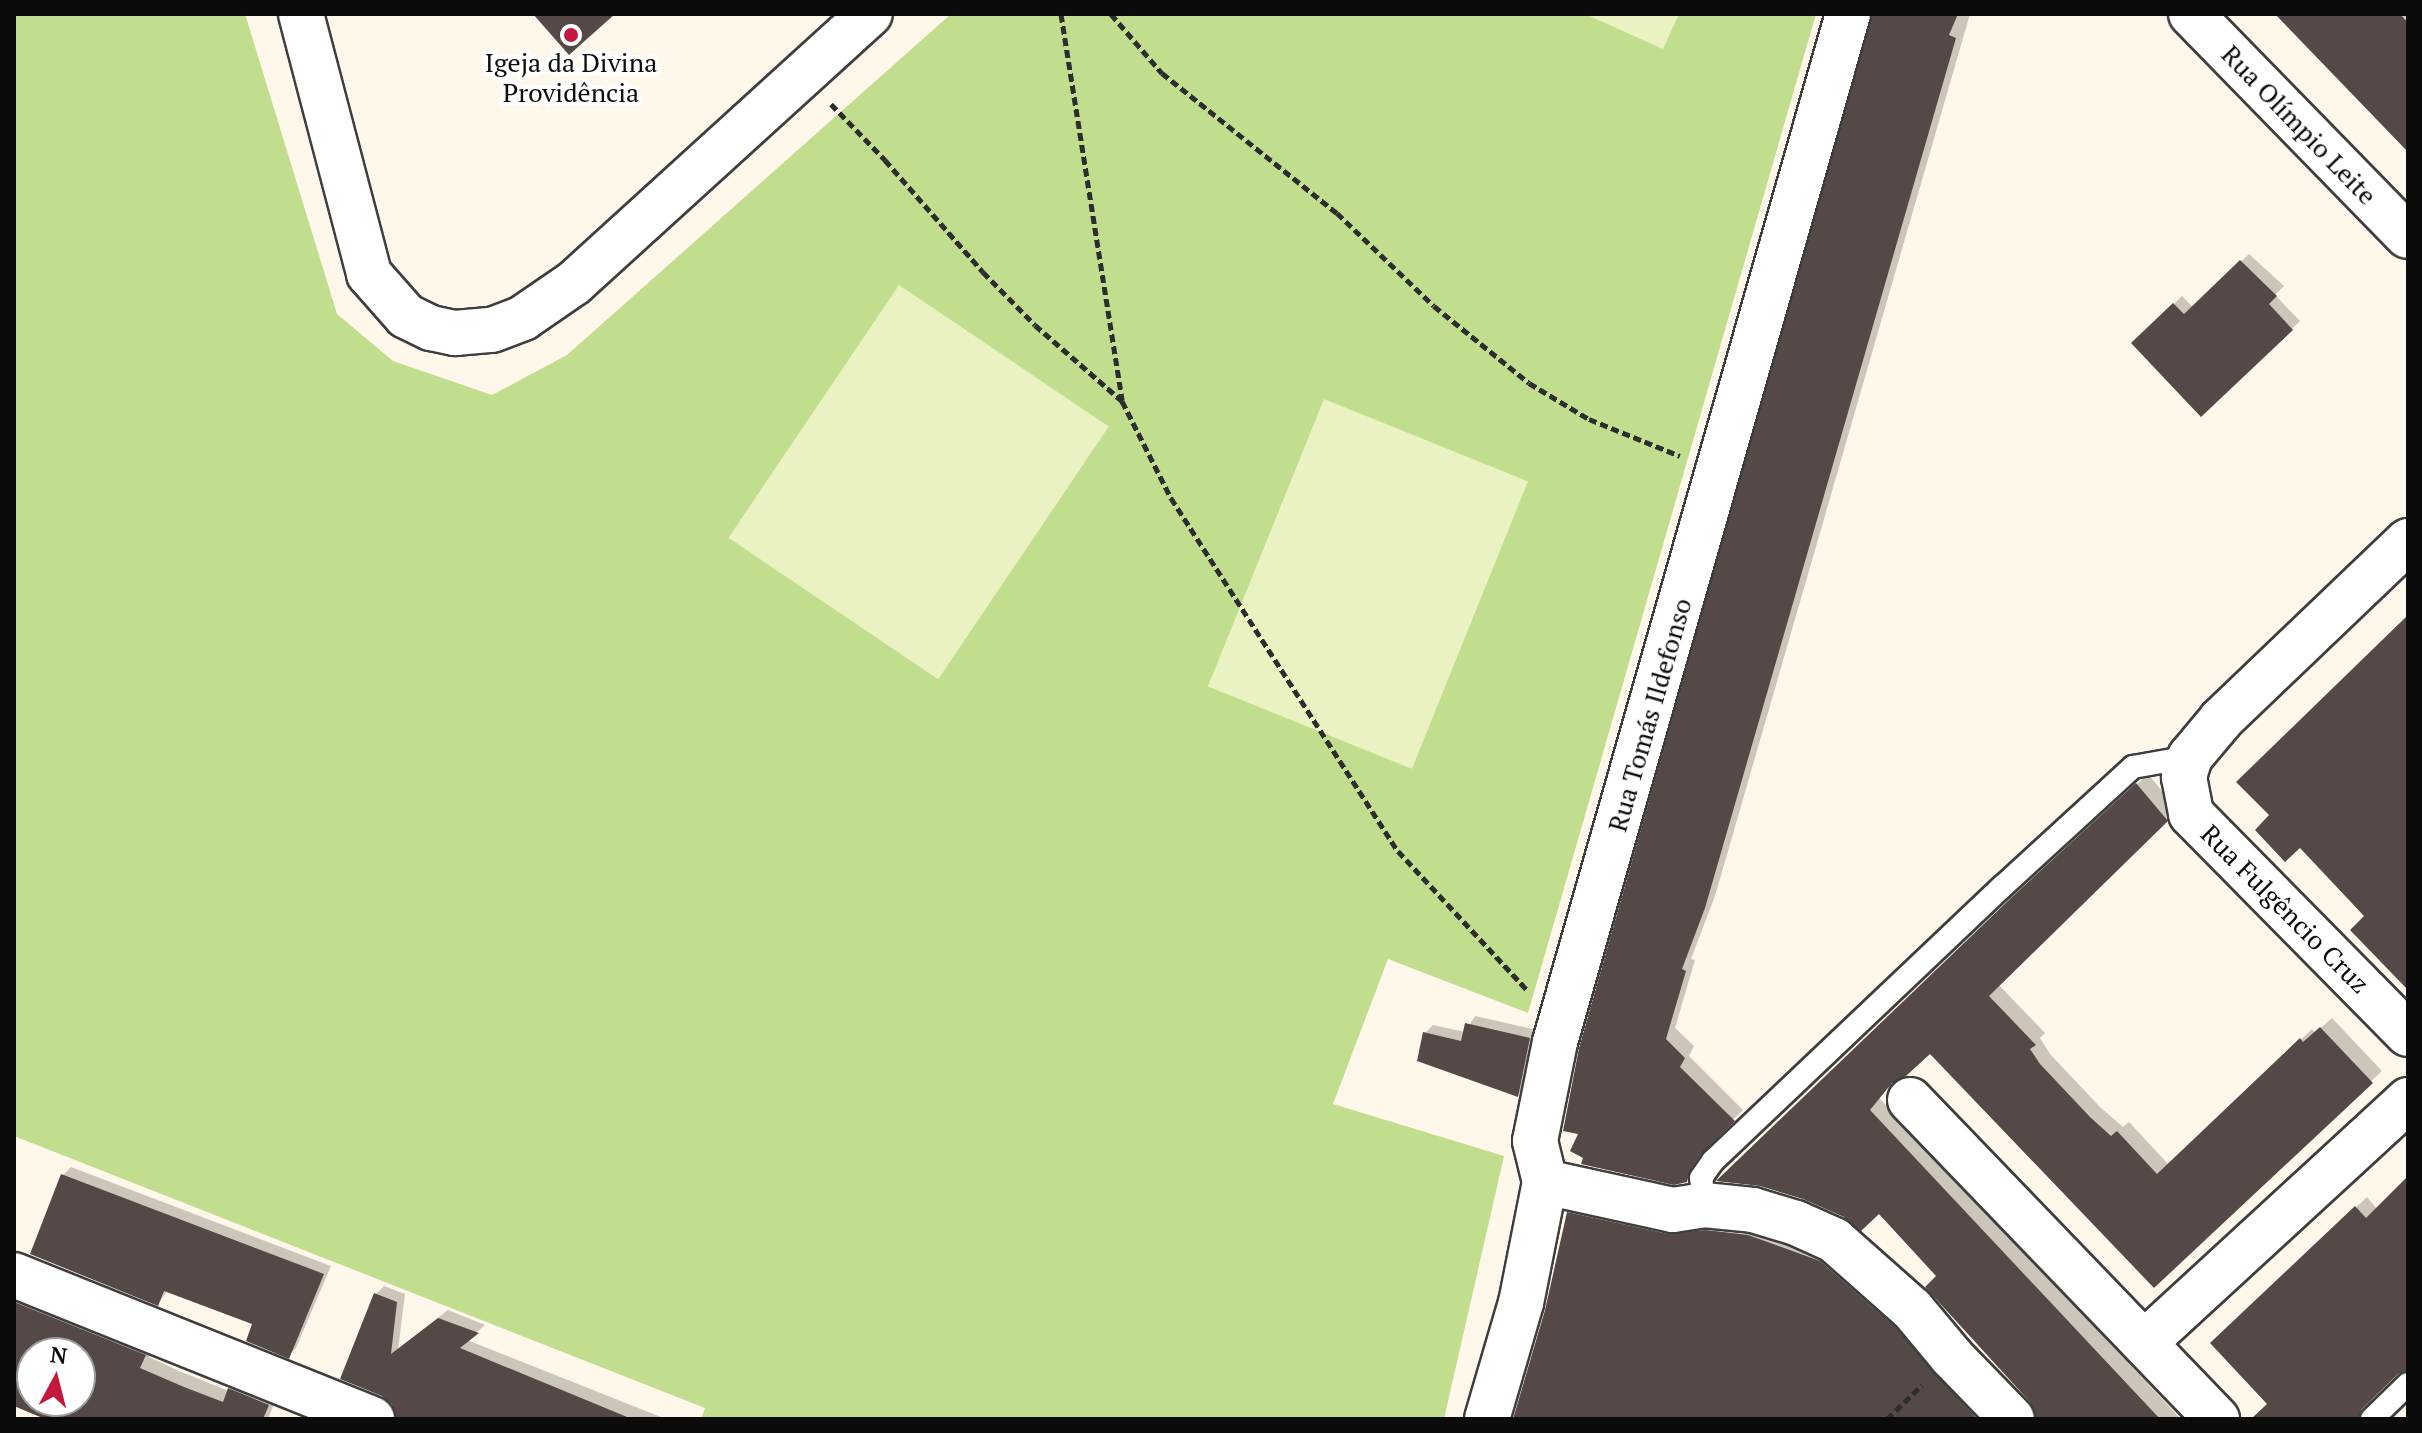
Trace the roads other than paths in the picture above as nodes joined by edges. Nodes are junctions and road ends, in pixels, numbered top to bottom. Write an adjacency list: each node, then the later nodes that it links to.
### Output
1 (301, 14): 2 (street)
2 (870, 14)
3 (1848, 14): 11 (street, Rua Tomás Ildefonso)
4 (2191, 14): 5 (street, Rua Olímpio Leite)
5 (2408, 236)
6 (2408, 541): 7 (street)
7 (2190, 757): 8 (street, Rua Fulgêncio Cruz); 12 (lane)
8 (2408, 1034)
9 (1910, 1100): 14 (street)
10 (2408, 1100): 14 (street)
11 (1545, 1182): 12 (street); 18 (street, Rua Tomás Ildefonso)
12 (1704, 1205): 19 (street)
13 (14, 1275): 16 (street)
14 (2144, 1343): 20 (street)
15 (2408, 1384): 21 (lane)
16 (310, 1408): 17 (street)
17 (372, 1419)
18 (1487, 1419)
19 (2012, 1419)
20 (2217, 1419)
21 (2372, 1419)

